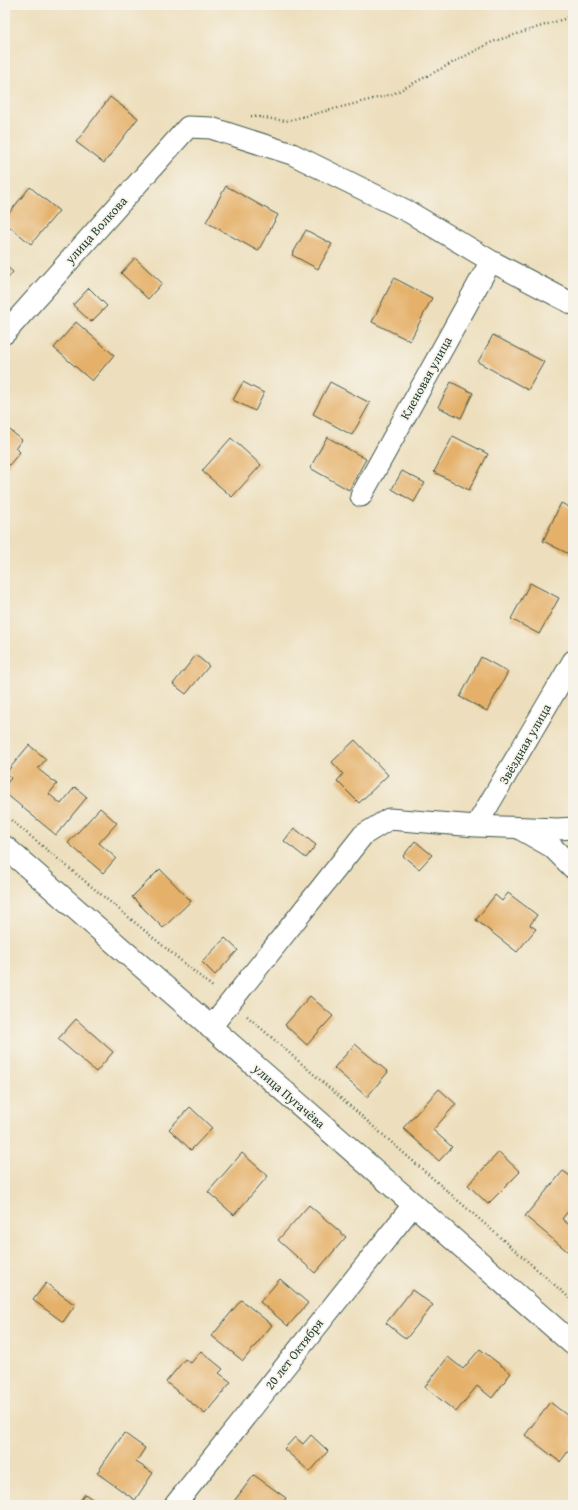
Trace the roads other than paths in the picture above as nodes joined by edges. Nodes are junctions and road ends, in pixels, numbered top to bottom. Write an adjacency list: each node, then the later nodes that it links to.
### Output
1 (491, 261): 2 (street); 3 (street, улица Волкова); 4 (street, Кленовая улица)
2 (573, 304)
3 (5, 333)
4 (361, 496)
5 (573, 661): 6 (street, Звёздная улица)
6 (476, 826): 7 (street); 11 (street)
7 (518, 827): 8 (street); 10 (street)
8 (573, 828)
9 (5, 847): 11 (street, улица Пугачёва)
10 (573, 868)
11 (210, 1028): 12 (street, улица Пугачёва)
12 (414, 1204): 13 (street, улица Пугачёва); 14 (street, 20 лет Октября)
13 (573, 1344)
14 (175, 1505)

